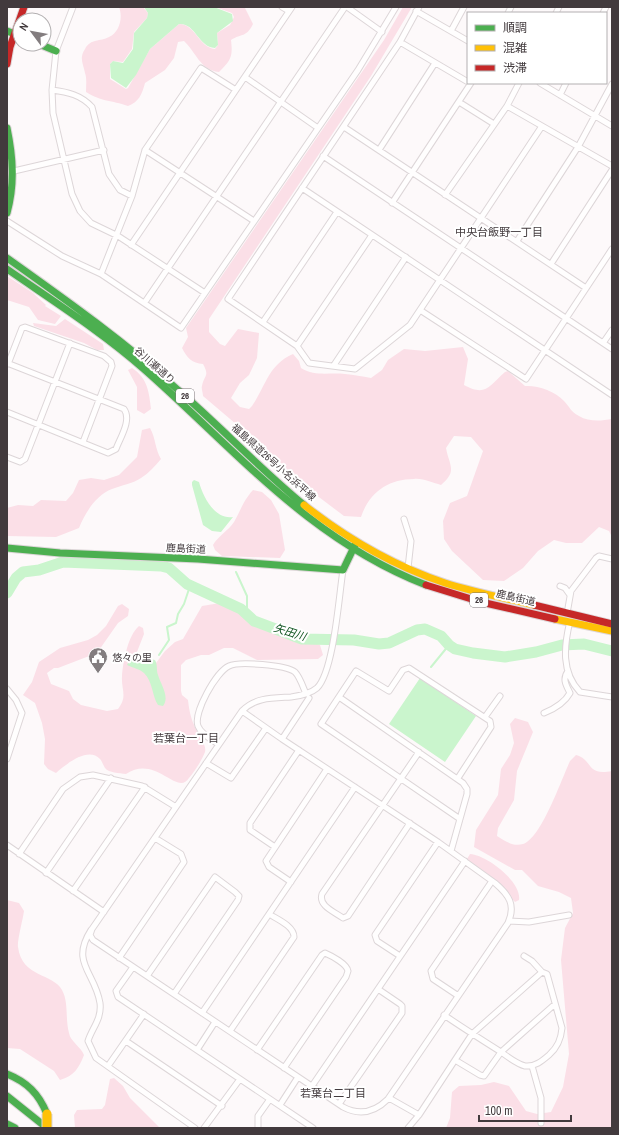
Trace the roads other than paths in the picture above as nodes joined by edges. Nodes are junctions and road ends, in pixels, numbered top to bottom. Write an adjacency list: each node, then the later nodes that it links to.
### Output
1 (73, 7): 14 (street)
2 (282, 7): 6 (street)
3 (346, 7): 9 (street); 27 (street)
4 (396, 7): 9 (street)
5 (464, 7): 8 (street)
6 (290, 9): 17 (street)
7 (417, 9): 8 (street); 12 (street)
8 (451, 31): 10 (street)
9 (382, 32): 36 (street)
10 (467, 40)
11 (12, 42): 16 (main road)
12 (400, 42): 15 (street); 34 (street)
13 (52, 49): 14 (main road)
14 (56, 51): 24 (street)
15 (435, 63): 18 (street); 40 (street)
16 (7, 64)
17 (245, 77): 25 (street); 27 (street)
18 (467, 81)
19 (469, 84): 28 (street)
20 (518, 84): 29 (street)
21 (542, 84): 26 (street)
22 (566, 84): 26 (street)
23 (612, 84): 30 (street)
24 (52, 90): 38 (street); 42 (street)
25 (236, 90): 39 (street); 46 (street)
26 (560, 95): 30 (street)
27 (281, 102): 36 (street); 51 (street)
28 (459, 102): 31 (street); 47 (street)
29 (507, 106): 31 (street); 32 (street)
30 (595, 116): 33 (street); 37 (street)
31 (494, 124): 49 (street)
32 (542, 126): 37 (street); 55 (street)
33 (612, 126)
34 (344, 127): 40 (street); 41 (street)
35 (7, 128): 45 (main road)
36 (318, 128): 57 (street)
37 (578, 147): 43 (street); 60 (street)
38 (104, 150): 42 (street); 50 (street)
39 (145, 150): 46 (street); 50 (street)
40 (379, 150): 47 (street)
41 (323, 156): 48 (street); 52 (street)
42 (64, 160): 45 (street); 58 (street)
43 (612, 166)
44 (612, 170): 66 (street)
45 (14, 171): 54 (main road)
46 (180, 173): 51 (street); 61 (street)
47 (412, 173): 49 (street); 52 (street)
48 (302, 188): 53 (street); 76 (street)
49 (445, 195): 55 (street)
50 (132, 196): 58 (street)
51 (216, 198): 57 (street); 68 (street)
52 (392, 203): 62 (street)
53 (337, 212): 59 (street); 76 (street)
54 (7, 213)
55 (481, 218): 60 (street); 62 (street)
56 (7, 221): 69 (street)
57 (254, 221): 72 (street)
58 (118, 236): 61 (street); 69 (street)
59 (372, 236): 64 (street); 80 (street)
60 (517, 241): 66 (street)
61 (131, 245): 68 (street)
62 (461, 248): 70 (street); 75 (street)
63 (612, 249): 71 (street)
64 (406, 257): 70 (street); 84 (street)
65 (7, 258): 93 (main road, 福島県道26号小名浜平線 / 26)
66 (550, 264): 71 (street)
67 (7, 269): 93 (main road, 谷川瀬通り / 26)
68 (168, 269): 72 (street); 73 (street)
69 (101, 274): 73 (street)
70 (440, 281): 74 (street); 81 (street)
71 (586, 288): 75 (street)
72 (205, 293): 73 (street)
73 (145, 302)
74 (420, 310): 81 (street); 84 (street)
75 (567, 319): 79 (street); 81 (street)
76 (263, 322): 80 (street)
77 (612, 330): 79 (street)
78 (70, 343): 83 (street); 85 (street); 87 (street)
79 (603, 343): 82 (street)
80 (297, 346): 84 (street)
81 (545, 350): 86 (street)
82 (612, 350)
83 (8, 363): 85 (street)
84 (334, 365)
85 (55, 381): 87 (street); 89 (street)
86 (612, 395)
87 (100, 399): 90 (street); 90 (street)
88 (7, 412): 89 (street)
89 (38, 425): 90 (street); 91 (street)
90 (83, 442)
91 (7, 457)
92 (404, 519): 98 (street)
93 (355, 546): 98 (main road, 福島県道26号小名浜平線 / 26); 100 (main road); 105 (main road, 鹿島街道 / 26)
94 (8, 549): 100 (main road, 鹿島街道)
95 (601, 554): 97 (street)
96 (591, 559): 99 (street)
97 (610, 559): 99 (street)
98 (408, 568): 106 (main road, 福島県道26号小名浜平線 / 26)
99 (588, 568): 103 (street)
100 (343, 570): 110 (street)
101 (574, 582): 103 (street)
102 (560, 586): 103 (street)
103 (571, 593): 104 (street)
104 (568, 608)
105 (570, 621): 107 (main road, 鹿島街道 / 26); 108 (street)
106 (612, 624)
107 (612, 631)
108 (568, 671): 113 (street); 115 (street)
109 (7, 689): 122 (street)
110 (308, 696): 114 (street); 118 (street); 119 (street)
111 (500, 696): 116 (street)
112 (339, 697): 116 (street); 121 (street); 126 (street)
113 (612, 697)
114 (242, 710): 117 (street); 119 (street)
115 (544, 713)
116 (485, 717): 127 (street)
117 (266, 728): 118 (street); 123 (street)
118 (282, 739): 120 (street)
119 (218, 744): 123 (street)
120 (299, 750): 124 (street); 137 (street)
121 (419, 752): 126 (street); 127 (street)
122 (7, 759)
123 (206, 763): 131 (street)
124 (327, 769): 129 (street); 137 (street)
125 (110, 778): 128 (street); 139 (street); 141 (street)
126 (401, 778): 130 (street); 132 (street)
127 (458, 778): 132 (street)
128 (145, 787): 131 (street); 144 (street)
129 (355, 787): 130 (street); 143 (street)
130 (383, 806): 133 (street); 133 (street)
131 (176, 808): 134 (street)
132 (460, 819): 138 (street)
133 (410, 823): 135 (street)
134 (155, 838): 145 (street); 152 (street)
135 (438, 842): 138 (street); 150 (street)
136 (7, 845): 139 (street)
137 (275, 847): 143 (street)
138 (451, 851): 140 (street)
139 (19, 854): 141 (street)
140 (465, 861): 142 (street); 150 (street)
141 (46, 873): 144 (street)
142 (492, 881): 148 (street); 158 (street)
143 (291, 882): 146 (street)
144 (73, 891): 145 (street)
145 (104, 912): 149 (street)
146 (269, 914): 160 (street); 164 (street)
147 (570, 915): 148 (street)
148 (509, 921): 158 (street)
149 (92, 929): 152 (street); 171 (street)
150 (400, 956): 156 (street)
151 (524, 956): 154 (street)
152 (119, 958): 153 (street)
153 (133, 967): 155 (street); 161 (street)
154 (542, 972): 159 (street); 165 (street)
155 (147, 976): 157 (street); 157 (street)
156 (378, 989): 177 (street); 181 (street)
157 (174, 994): 160 (street)
158 (457, 995): 162 (street)
159 (555, 1004): 169 (street); 172 (street)
160 (202, 1013): 163 (street)
161 (144, 1014): 166 (street); 167 (street)
162 (444, 1015): 165 (street); 179 (street)
163 (215, 1022): 164 (street); 167 (street)
164 (230, 1031): 168 (street)
165 (472, 1034): 169 (street); 170 (street)
166 (126, 1041): 171 (street); 183 (street)
167 (197, 1050): 176 (street)
168 (257, 1050): 173 (street); 173 (street)
169 (501, 1052): 170 (street); 172 (street)
170 (455, 1060): 184 (street)
171 (108, 1066): 189 (street)
172 (532, 1066): 185 (street)
173 (284, 1068): 175 (street)
174 (7, 1074): 188 (main road, bridge)
175 (298, 1077): 177 (street); 182 (street)
176 (240, 1079): 180 (street); 183 (street)
177 (312, 1086): 181 (street)
178 (7, 1096): 188 (main road)
179 (389, 1098): 181 (street); 184 (street)
180 (270, 1099): 182 (street); 191 (street)
181 (339, 1104)
182 (280, 1105): 192 (street)
183 (222, 1106): 190 (street)
184 (419, 1115): 193 (street)
185 (541, 1123)
186 (7, 1124): 187 (main road)
187 (15, 1128)
188 (47, 1128)
189 (195, 1128)
190 (204, 1128)
191 (258, 1128)
192 (313, 1128)
193 (408, 1128)

